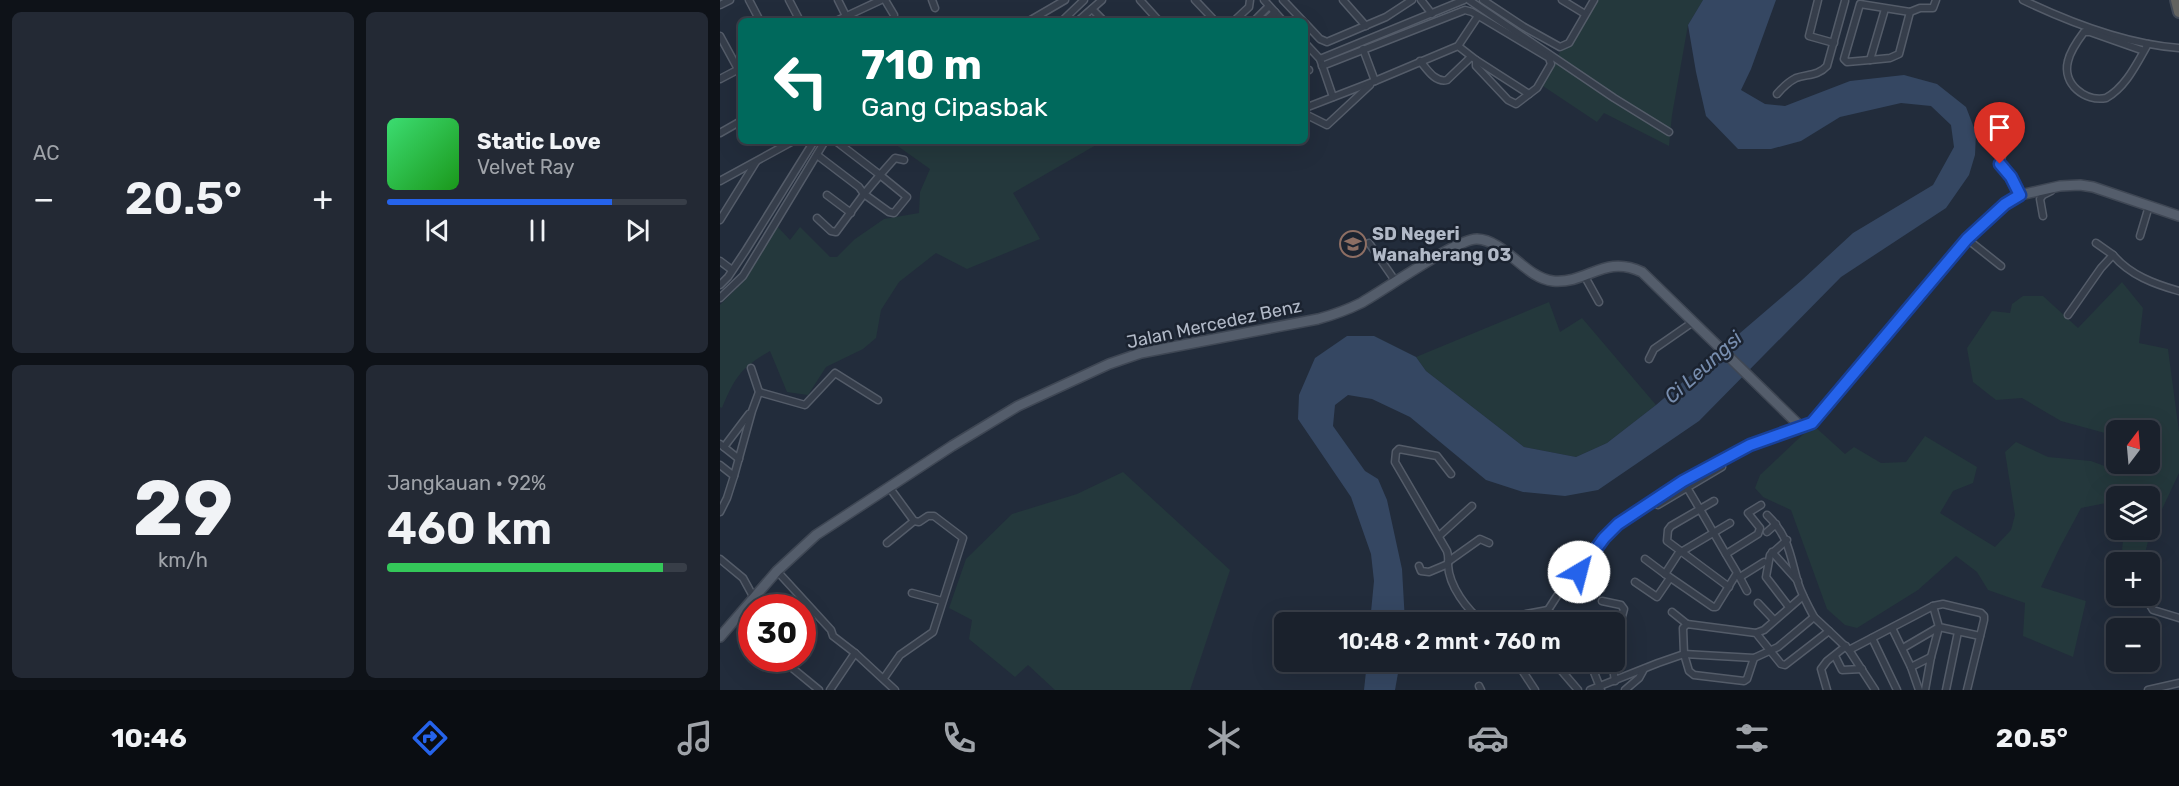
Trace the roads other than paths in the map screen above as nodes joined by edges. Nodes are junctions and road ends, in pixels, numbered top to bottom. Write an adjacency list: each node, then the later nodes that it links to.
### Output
1 (730, 0): 31 (street)
2 (749, 0): 46 (street)
3 (789, 0): 47 (street)
4 (838, 0): 44 (street)
5 (881, 0): 44 (street)
6 (885, 0): 43 (street)
7 (932, 0): 34 (street)
8 (1065, 0): 49 (street)
9 (1084, 0): 50 (street)
10 (1102, 0): 35 (street)
11 (1140, 0): 53 (street)
12 (1195, 0): 54 (street)
13 (1250, 0): 37 (street)
14 (1264, 0): 32 (street)
15 (1283, 0): 60 (street)
16 (1343, 0): 62 (street)
17 (1397, 0): 33 (street)
18 (1412, 0): 33 (street)
19 (1421, 0): 41 (street)
20 (1464, 0): 41 (street)
21 (1469, 0): 86 (street)
22 (1483, 0): 42 (street)
23 (1562, 0): 42 (street)
24 (1594, 0): 42 (street)
25 (1818, 0): 64 (street)
26 (1844, 0): 30 (street); 64 (street)
27 (1936, 0): 39 (street)
28 (2023, 0): 65 (street)
29 (2176, 0): 40 (highway)
30 (1860, 4): 36 (street); 72 (street)
31 (720, 5)
32 (1269, 6): 38 (street); 57 (street)
33 (1404, 7): 62 (street)
34 (935, 8)
35 (1092, 9): 51 (street); 52 (street)
36 (1885, 9): 39 (street); 72 (street)
37 (1246, 10): 55 (street); 56 (street)
38 (1275, 12): 58 (street); 59 (street)
39 (1910, 12): 72 (street)
40 (2179, 12)
41 (1432, 14): 74 (street)
42 (1585, 14)
43 (894, 15)
44 (846, 16): 48 (street)
45 (1478, 16): 66 (street); 69 (street); 79 (street)
46 (758, 18)
47 (798, 18)
48 (842, 18)
49 (1034, 18)
50 (1065, 18)
51 (1082, 18)
52 (1101, 18)
53 (1156, 18)
54 (1212, 18)
55 (1237, 18)
56 (1253, 18)
57 (1258, 18)
58 (1268, 18)
59 (1280, 18)
60 (1300, 18)
61 (1308, 26): 62 (street)
62 (1366, 26)
63 (720, 36): 75 (street)
64 (1834, 43): 80 (street)
65 (2148, 44): 68 (street); 70 (street)
66 (1458, 46): 71 (street); 73 (street)
67 (1308, 47): 74 (street)
68 (2179, 48)
69 (1363, 49): 74 (street); 78 (street)
70 (2144, 51): 70 (street)
71 (1474, 59): 73 (street); 79 (street); 79 (street)
72 (1870, 60)
73 (1420, 61): 78 (street)
74 (1321, 62): 81 (street)
75 (738, 65)
76 (738, 69): 77 (street)
77 (720, 79)
78 (1374, 82): 81 (street); 83 (street)
79 (1529, 94)
80 (1777, 94)
81 (1333, 97): 82 (street)
82 (1308, 107)
83 (1308, 116)
84 (738, 123): 87 (street)
85 (2007, 130): 100 (street)
86 (1669, 132)
87 (720, 133)
88 (788, 144): 94 (street)
89 (812, 144): 114 (street)
90 (823, 144): 92 (street)
91 (840, 144): 95 (street)
92 (817, 155): 98 (street); 119 (street)
93 (904, 160): 95 (street)
94 (757, 162): 96 (street); 106 (street)
95 (880, 175): 98 (street); 98 (street)
96 (720, 182)
97 (2052, 188): 100 (main road); 101 (main road); 103 (street)
98 (864, 194): 102 (street)
99 (827, 195): 102 (street)
100 (2020, 195): 107 (main road)
101 (2149, 206): 104 (main road); 108 (street)
102 (851, 213): 105 (street)
103 (2043, 216)
104 (2179, 216)
105 (817, 218)
106 (720, 220)
107 (1970, 236): 113 (street); 128 (main road)
108 (2140, 236)
109 (1369, 243): 116 (street)
110 (2096, 243): 111 (street)
111 (2113, 255): 118 (street); 121 (street)
112 (720, 261): 114 (street)
113 (2001, 266)
114 (732, 270): 117 (street)
115 (1584, 275): 116 (main road, Jalan Mercedez Benz); 120 (street); 122 (main road, Jalan Mercedez Benz)
116 (1396, 282): 136 (main road, Jalan Mercedez Benz)
117 (720, 285)
118 (2179, 291)
119 (720, 298)
120 (1599, 302)
121 (2068, 315)
122 (1693, 322): 123 (street); 128 (main road, Jalan Mercedez Benz)
123 (1649, 359)
124 (751, 368): 125 (street)
125 (759, 392): 126 (street); 127 (street)
126 (878, 400)
127 (752, 411): 129 (street); 130 (street)
128 (1803, 427): 135 (street)
129 (722, 446): 130 (street)
130 (739, 459): 134 (street)
131 (720, 465): 134 (street)
132 (1722, 467): 137 (street)
133 (1451, 474): 150 (street)
134 (735, 476): 143 (street)
135 (1683, 481): 137 (street); 179 (street)
136 (889, 487): 145 (street); 162 (main road, Jalan Mercedez Benz)
137 (1687, 488): 139 (street); 142 (street)
138 (1714, 501): 142 (street)
139 (1658, 505)
140 (1761, 505): 156 (street)
141 (1472, 506): 150 (street)
142 (1700, 510): 149 (street); 154 (street)
143 (720, 512)
144 (1767, 515): 147 (street)
145 (914, 520): 152 (street); 173 (street)
146 (1730, 523): 149 (street)
147 (1776, 524): 148 (street); 151 (street)
148 (1767, 532)
149 (1713, 533): 154 (street); 156 (street)
150 (1439, 536): 160 (street)
151 (1787, 540): 155 (street); 166 (street)
152 (887, 543)
153 (1490, 543): 160 (street)
154 (1681, 552): 164 (street); 167 (street)
155 (1773, 552): 166 (street); 178 (street)
156 (1726, 554): 163 (street)
157 (720, 559): 170 (street)
158 (1645, 559): 164 (street)
159 (1764, 562): 163 (street)
160 (1449, 563): 161 (street); 179 (street)
161 (1419, 566)
162 (777, 570): 171 (main road, Jalan Mercedez Benz); 198 (street)
163 (1738, 575): 167 (street); 168 (street)
164 (1667, 576): 165 (street); 167 (street)
165 (1635, 582)
166 (1798, 582): 172 (street)
167 (1729, 587)
168 (1747, 591)
169 (912, 593): 173 (street)
170 (752, 594)
171 (757, 594)
172 (1803, 596): 178 (street); 183 (street)
173 (942, 601): 212 (street)
174 (1602, 601): 180 (street)
175 (1758, 603): 185 (street)
176 (1933, 606): 187 (street); 188 (street); 193 (street)
177 (2151, 606): 184 (street)
178 (1789, 607): 185 (street)
179 (1548, 610)
180 (1623, 612)
181 (1672, 612): 186 (street)
182 (738, 616): 192 (main road, Jalan Mercedez Benz)
183 (1814, 617): 189 (street); 197 (street)
184 (2179, 618)
185 (1774, 620): 191 (street)
186 (1687, 624): 191 (street); 199 (street)
187 (1939, 627): 190 (street); 196 (street); 201 (street)
188 (1892, 628): 194 (street); 196 (street)
189 (1829, 631): 195 (street); 197 (street)
190 (1958, 632): 193 (street); 229 (street)
191 (1756, 633): 197 (street)
192 (720, 636)
193 (1980, 636): 230 (street)
194 (1872, 638): 195 (street); 226 (street)
195 (1847, 648): 200 (street); 205 (street)
196 (1902, 648): 203 (street)
197 (1770, 650): 202 (street)
198 (855, 653): 212 (street); 218 (street)
199 (1684, 654): 202 (street); 202 (street); 204 (street)
200 (1835, 656): 206 (street); 224 (street)
201 (1930, 657): 203 (street); 228 (street)
202 (1754, 658)
203 (1911, 667): 227 (street)
204 (1644, 669): 214 (street); 223 (street)
205 (1862, 669): 206 (street); 225 (street)
206 (1842, 670): 213 (street)
207 (797, 672): 217 (street)
208 (1523, 672): 220 (street)
209 (1563, 672): 221 (street)
210 (1594, 672): 216 (street)
211 (1614, 672): 214 (street)
212 (884, 678): 219 (street)
213 (1844, 680)
214 (1615, 681): 216 (street)
215 (2179, 683): 231 (street)
216 (1600, 688): 222 (street)
217 (819, 690)
218 (830, 690)
219 (896, 690)
220 (1535, 690)
221 (1578, 690)
222 (1590, 690)
223 (1625, 690)
224 (1827, 690)
225 (1875, 690)
226 (1898, 690)
227 (1919, 690)
228 (1925, 690)
229 (1946, 690)
230 (1967, 690)
231 (2148, 690)

